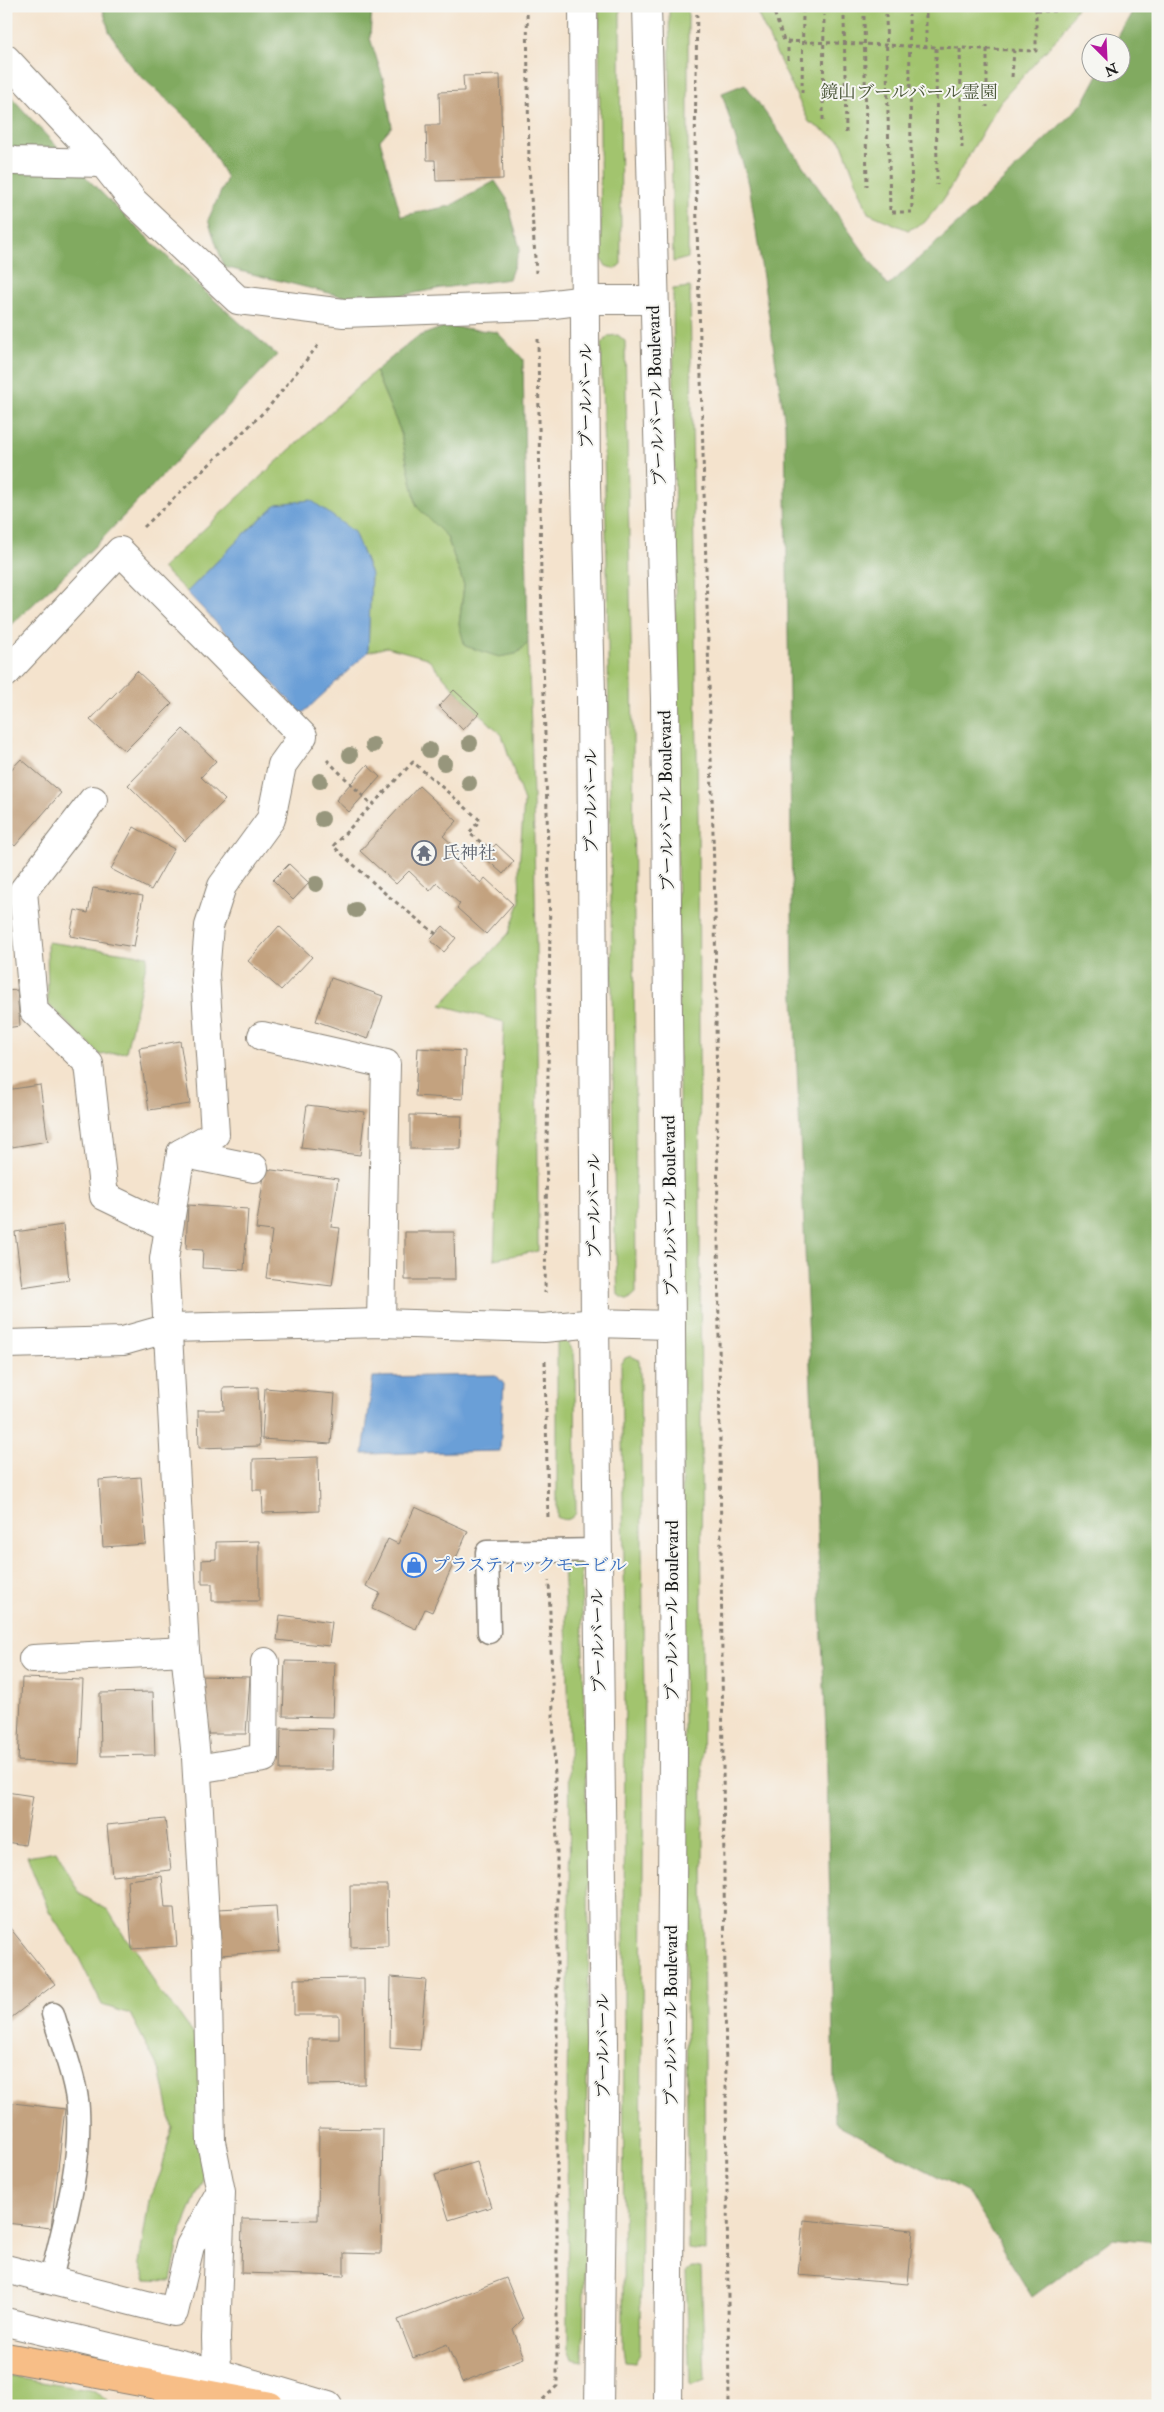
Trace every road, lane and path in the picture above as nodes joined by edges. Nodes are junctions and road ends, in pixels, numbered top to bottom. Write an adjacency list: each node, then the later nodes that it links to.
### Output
1 (527, 6): 42 (path)
2 (583, 6): 40 (street, ブールバール)
3 (647, 6): 41 (street, ブールバール Boulevard)
4 (697, 6): 81 (path)
5 (772, 6): 16 (path)
6 (926, 6): 23 (path)
7 (1036, 6): 9 (path)
8 (1060, 6): 9 (path)
9 (1036, 11): 27 (path)
10 (803, 12): 17 (path)
11 (886, 14): 21 (path)
12 (824, 15): 18 (path)
13 (909, 15): 22 (path)
14 (864, 16): 20 (path)
15 (844, 17): 19 (path)
16 (788, 42): 17 (path); 29 (path)
17 (803, 42): 18 (path); 31 (path)
18 (824, 43): 19 (path); 33 (path)
19 (844, 44): 20 (path); 34 (path)
20 (865, 45): 21 (path); 38 (path)
21 (888, 46): 22 (path); 22 (path)
22 (910, 47): 23 (path)
23 (926, 48): 24 (path)
24 (936, 48): 25 (path); 39 (path)
25 (960, 48): 26 (path); 35 (path)
26 (987, 49): 27 (path); 32 (path)
27 (1014, 50): 30 (path)
28 (6, 60): 37 (street)
29 (788, 60)
30 (1012, 77)
31 (802, 92)
32 (987, 107)
33 (823, 120)
34 (846, 133)
35 (962, 148)
36 (6, 159): 37 (street)
37 (103, 163): 43 (street)
38 (867, 186)
39 (937, 186)
40 (586, 300): 41 (street); 42 (street); 56 (street, ブールバール)
41 (653, 300): 57 (street, ブールバール Boulevard)
42 (538, 306): 43 (street); 59 (path)
43 (344, 313): 44 (path)
44 (120, 550): 45 (street); 46 (street)
45 (6, 674)
46 (304, 736): 48 (path); 52 (street)
47 (93, 800): 54 (street)
48 (372, 805): 49 (path); 50 (path)
49 (490, 850)
50 (436, 934)
51 (262, 1036): 55 (street)
52 (181, 1153): 53 (street); 54 (street)
53 (254, 1168)
54 (168, 1226): 58 (street)
55 (381, 1323): 58 (street); 59 (street)
56 (595, 1323): 57 (street); 59 (street); 62 (street, ブールバール)
57 (671, 1325): 80 (street, ブールバール Boulevard)
58 (169, 1328): 60 (street); 64 (street)
59 (544, 1328): 61 (path)
60 (6, 1344)
61 (548, 1550): 62 (lane); 63 (lane); 76 (path)
62 (597, 1550): 79 (street, ブールバール)
63 (489, 1632)
64 (185, 1651): 65 (street); 67 (street)
65 (33, 1659)
66 (265, 1662): 67 (street)
67 (196, 1769): 69 (street)
68 (53, 2014): 71 (lane)
69 (220, 2192): 71 (street); 74 (street)
70 (6, 2269): 71 (street)
71 (51, 2279)
72 (6, 2322): 74 (street)
73 (6, 2357): 75 (highway)
74 (218, 2373): 78 (street)
75 (199, 2400): 77 (highway)
76 (536, 2405)
77 (270, 2406)
78 (328, 2406)
79 (599, 2406)
80 (668, 2406)
81 (729, 2406)

